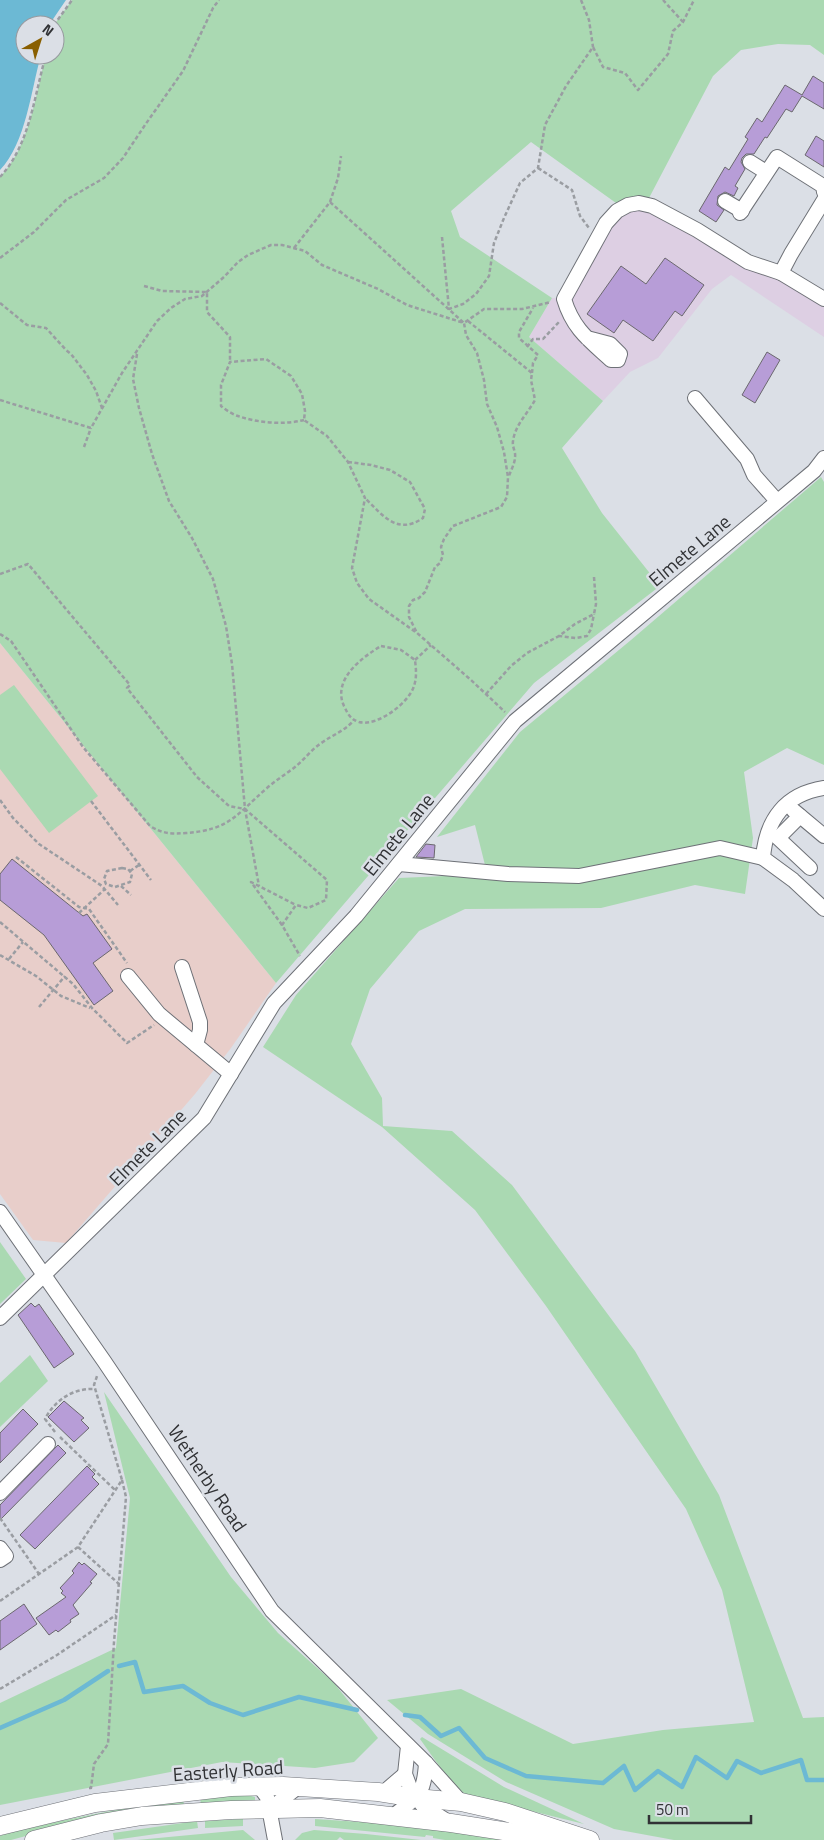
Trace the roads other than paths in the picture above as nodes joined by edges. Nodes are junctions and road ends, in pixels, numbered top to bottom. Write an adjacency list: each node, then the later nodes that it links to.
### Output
1 (750, 162): 2 (street)
2 (766, 172): 3 (street); 5 (street)
3 (824, 192)
4 (824, 200): 6 (street)
5 (725, 201)
6 (782, 273): 7 (street); 8 (street)
7 (824, 299)
8 (587, 338)
9 (695, 398): 11 (street)
10 (824, 458): 11 (street, Elmete Lane)
11 (777, 502): 18 (street, Elmete Lane)
12 (824, 788): 13 (street)
13 (787, 804): 14 (street); 16 (street)
14 (800, 816): 15 (street); 17 (street)
15 (824, 836)
16 (763, 858): 18 (street); 20 (street)
17 (799, 858): 19 (street); 20 (street)
18 (399, 864): 25 (street, Elmete Lane)
19 (810, 868)
20 (785, 874): 21 (street)
21 (824, 908)
22 (182, 967): 24 (street)
23 (128, 976): 24 (street)
24 (196, 1045): 25 (street)
25 (231, 1074): 27 (street, Elmete Lane)
26 (0, 1212): 27 (street, Wetherby Road)
27 (45, 1274): 28 (street, Elmete Lane); 31 (street, Wetherby Road)
28 (0, 1318)
29 (48, 1444): 30 (street)
30 (0, 1492)
31 (408, 1746): 32 (street, Wetherby Road); 33 (street)
32 (426, 1763): 37 (street); 38 (street, Wetherby Road)
33 (405, 1774): 36 (street); 37 (street)
34 (259, 1786): 35 (main road, Easterly Road); 39 (street); 42 (main road, Easterly Road)
35 (298, 1787): 36 (main road, Easterly Road); 39 (street)
36 (384, 1792): 37 (main road, Easterly Road)
37 (416, 1798): 38 (main road, Easterly Road); 40 (street); 41 (street)
38 (461, 1802): 46 (main road)
39 (270, 1809): 40 (main road); 43 (main road); 44 (street)
40 (393, 1816): 41 (main road)
41 (451, 1823): 45 (main road)
42 (0, 1826)
43 (34, 1840)
44 (275, 1840)
45 (565, 1840)
46 (590, 1840)

